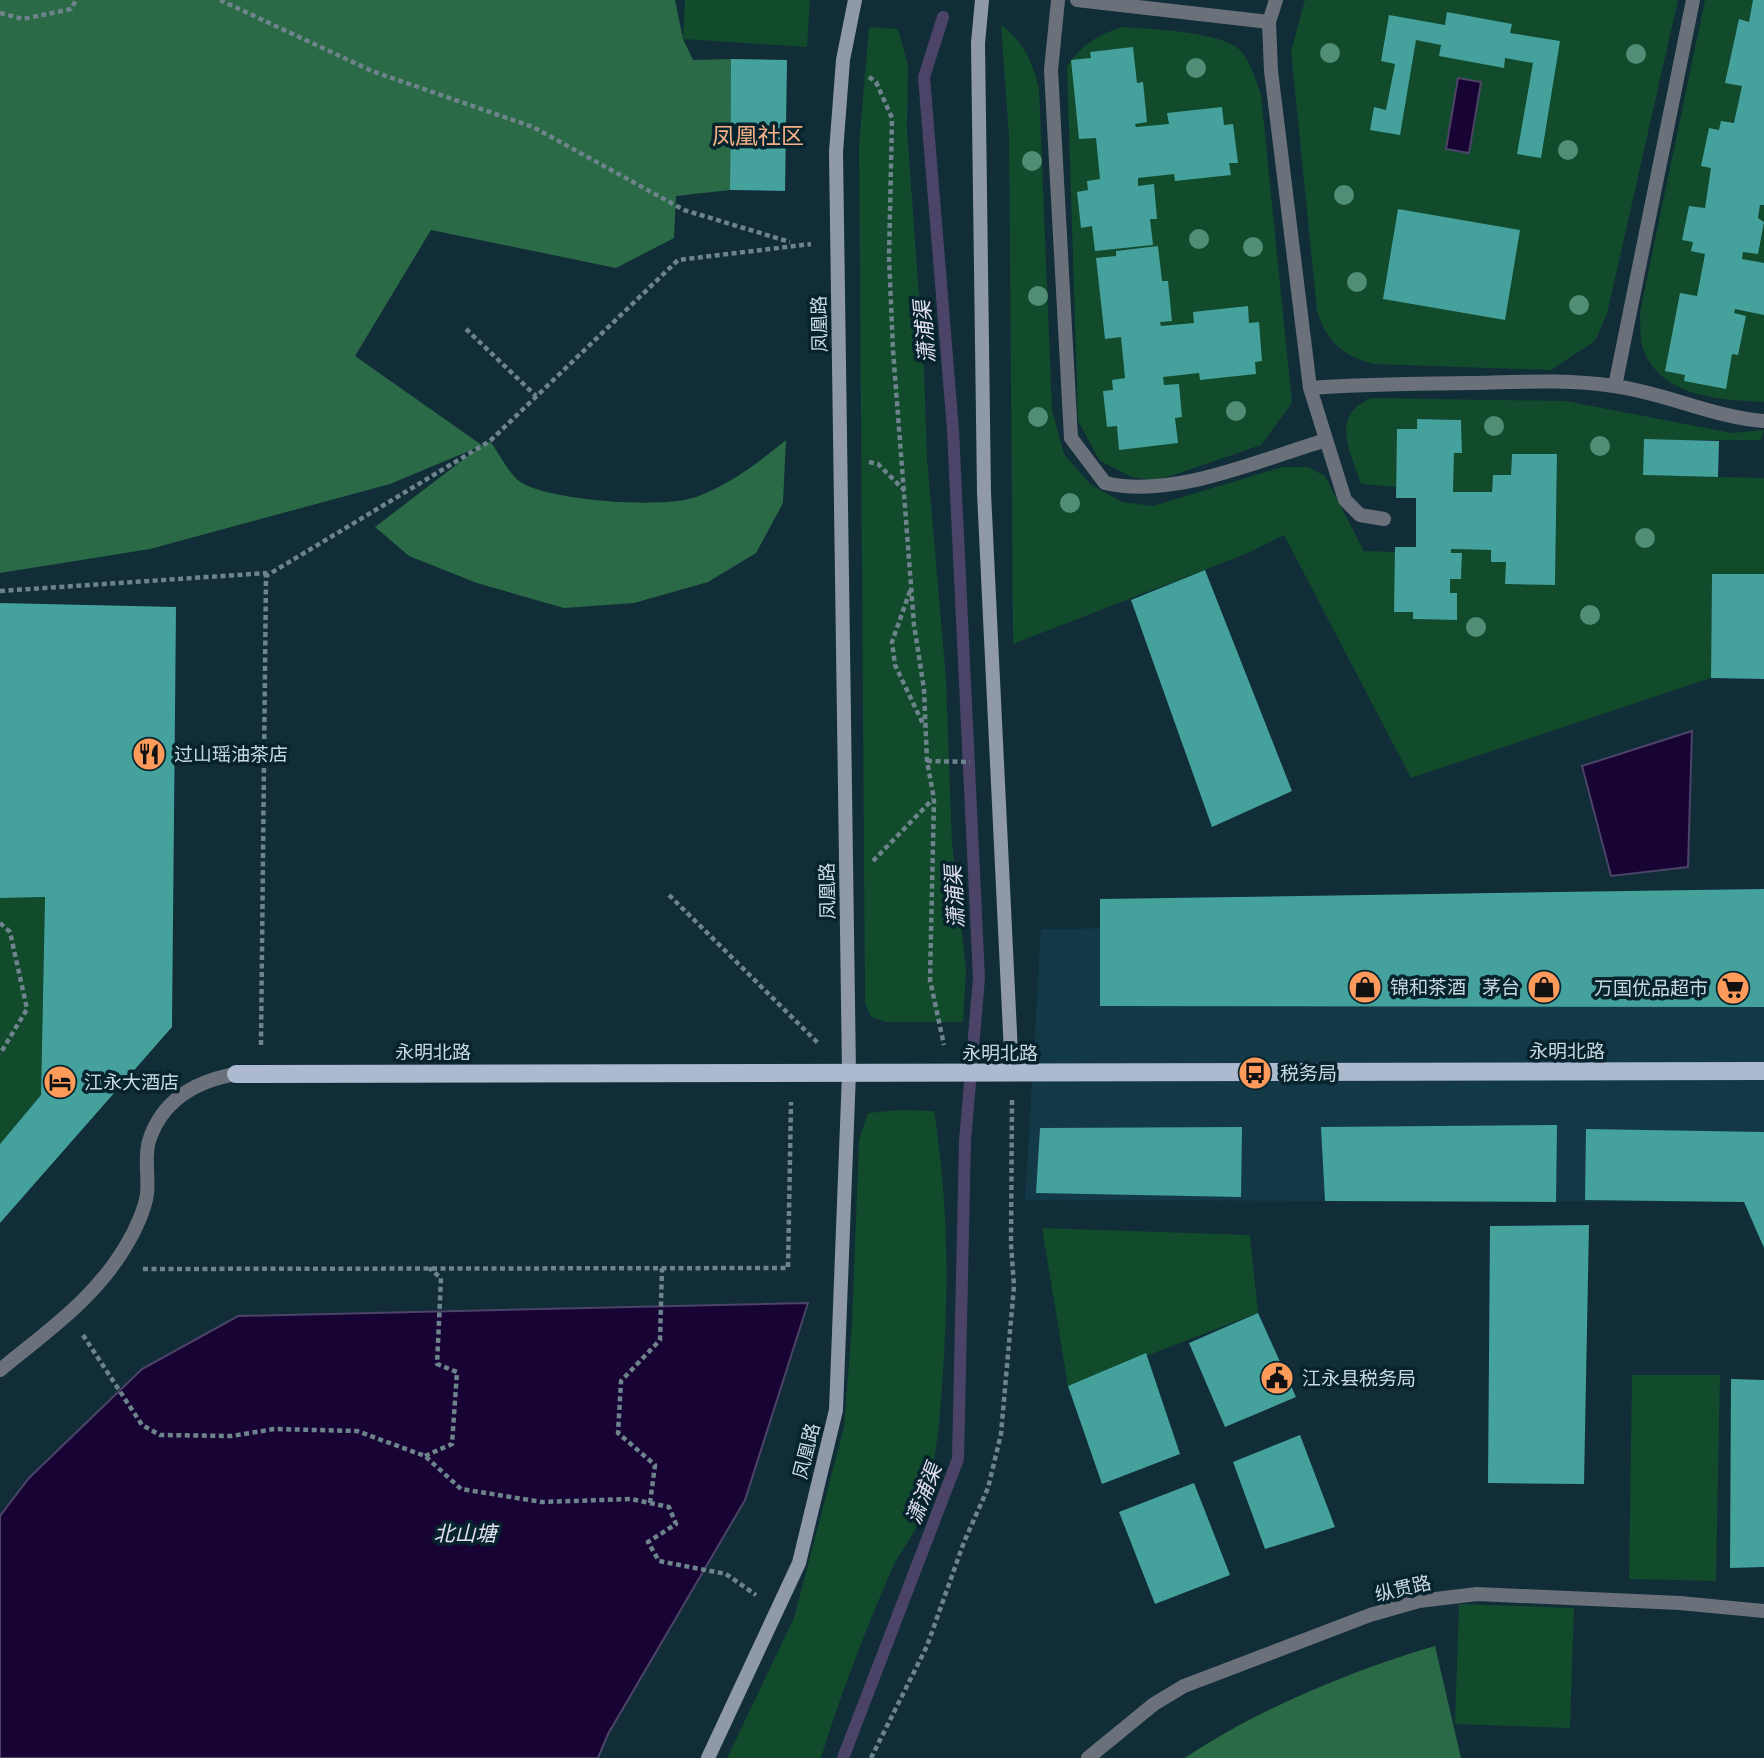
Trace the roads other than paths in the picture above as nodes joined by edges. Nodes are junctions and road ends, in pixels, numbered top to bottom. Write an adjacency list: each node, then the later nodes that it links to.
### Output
1 (855, 0): 14 (main road, 凤凰路)
2 (982, 0): 16 (main road)
3 (1058, 0): 11 (street)
4 (1077, 0): 7 (street)
5 (1276, 0): 7 (street)
6 (1693, 0): 8 (street)
7 (1269, 22): 9 (street)
8 (1615, 386): 9 (street); 10 (street)
9 (1310, 388): 11 (street)
10 (1764, 421)
11 (1326, 440): 12 (street)
12 (1384, 519)
13 (1764, 1071): 16 (main road, 永明北路)
14 (849, 1073): 15 (main road, 永明北路); 16 (main road, 永明北路); 19 (main road, 凤凰路)
15 (236, 1074): 17 (street)
16 (1005, 1074)
17 (0, 1370)
18 (1764, 1611): 20 (street, 纵贯路)
19 (708, 1758)
20 (1088, 1758)

